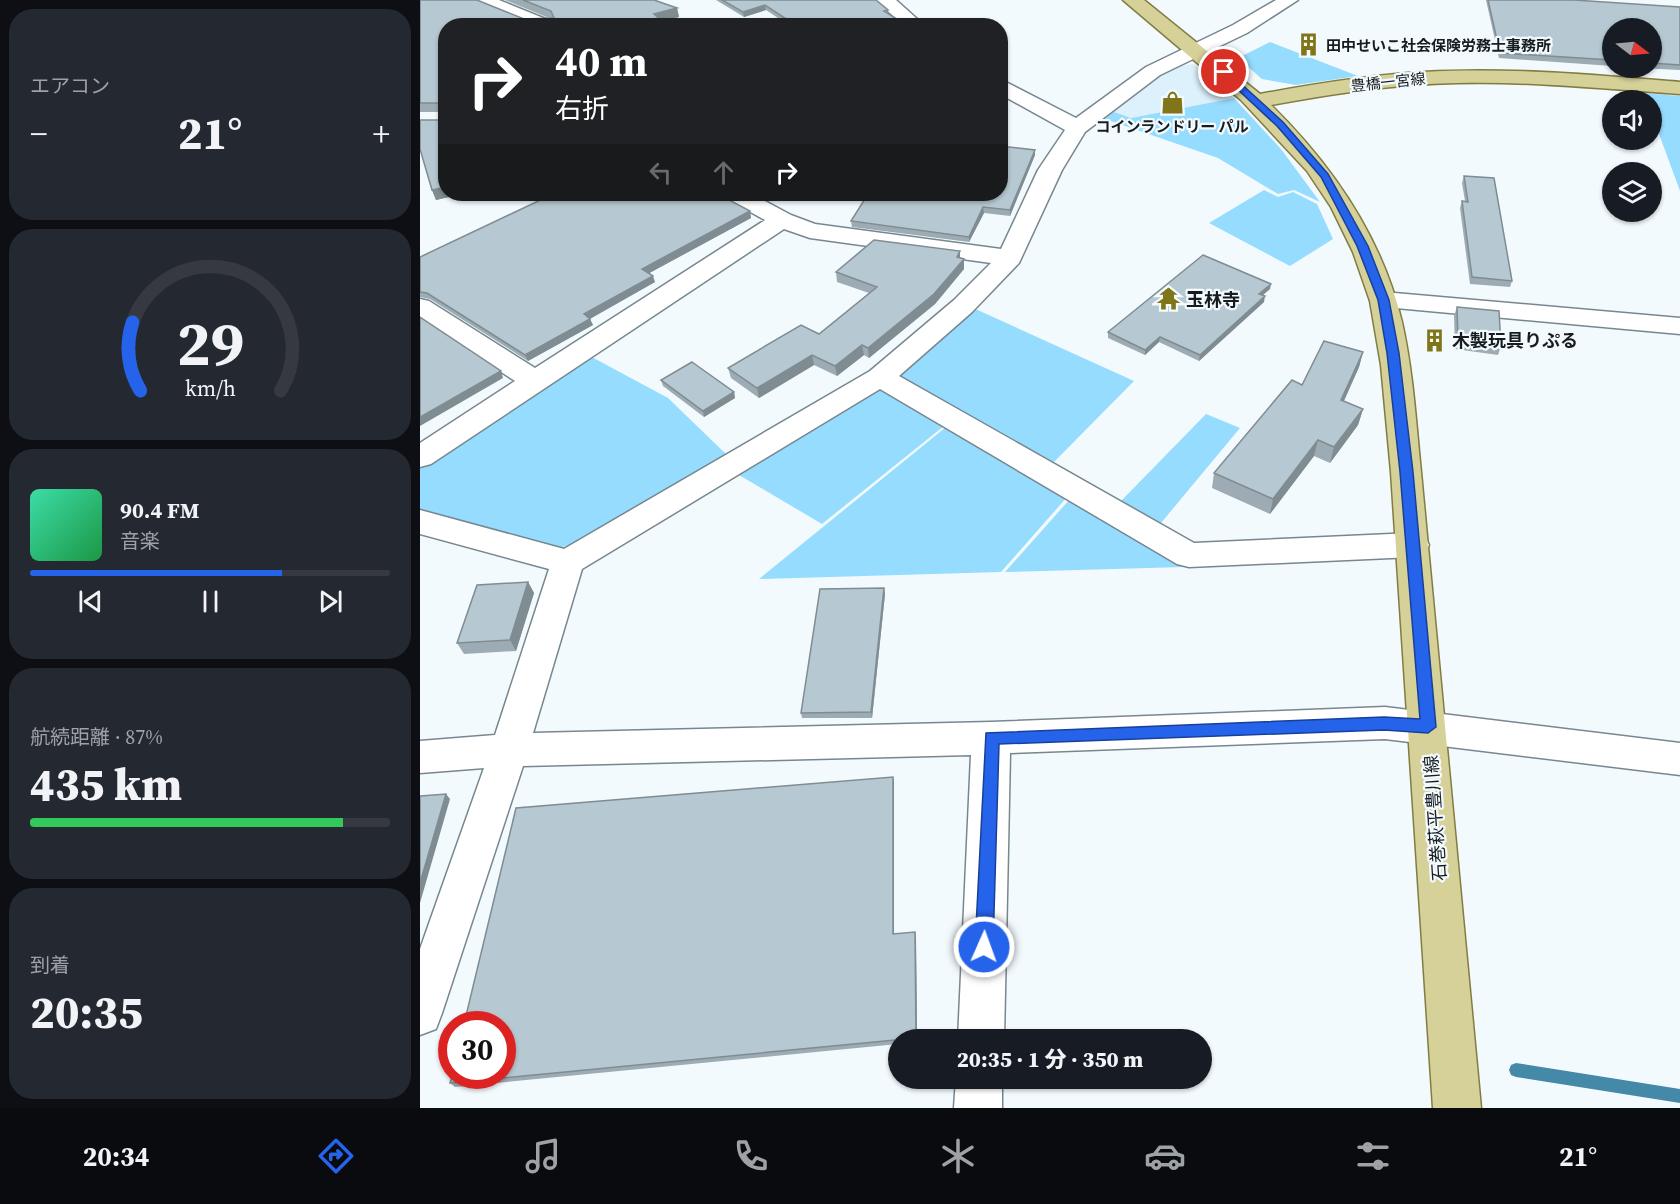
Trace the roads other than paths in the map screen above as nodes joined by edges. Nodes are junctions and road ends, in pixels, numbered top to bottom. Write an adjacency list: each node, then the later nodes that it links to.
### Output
1 (482, 0): 5 (street)
2 (885, 0): 6 (street)
3 (1132, 0): 7 (main road)
4 (1289, 0): 7 (street)
5 (526, 18)
6 (906, 18)
7 (1197, 51): 10 (main road); 11 (street)
8 (1680, 88): 10 (main road, 豊橋一宮線)
9 (1008, 89): 11 (street)
10 (1257, 101): 15 (main road, 石巻萩平豊川線)
11 (1077, 128): 14 (street)
12 (748, 201): 13 (street)
13 (782, 220): 14 (street); 19 (street)
14 (1010, 258): 18 (street)
15 (1383, 300): 17 (street); 22 (main road, 石巻萩平豊川線)
16 (420, 307): 19 (street)
17 (1680, 326)
18 (880, 377): 22 (street); 23 (street)
19 (535, 381): 20 (street)
20 (420, 457)
21 (420, 522): 23 (street)
22 (1413, 545): 24 (main road, 石巻萩平豊川線)
23 (568, 562): 26 (street)
24 (1428, 727): 25 (street); 28 (street); 33 (main road, 石巻萩平豊川線)
25 (991, 738): 26 (street); 30 (street)
26 (508, 750): 27 (street); 29 (street)
27 (420, 757)
28 (1680, 759)
29 (420, 1013)
30 (981, 1029)
31 (979, 1089): 32 (street)
32 (978, 1108)
33 (1457, 1108)

